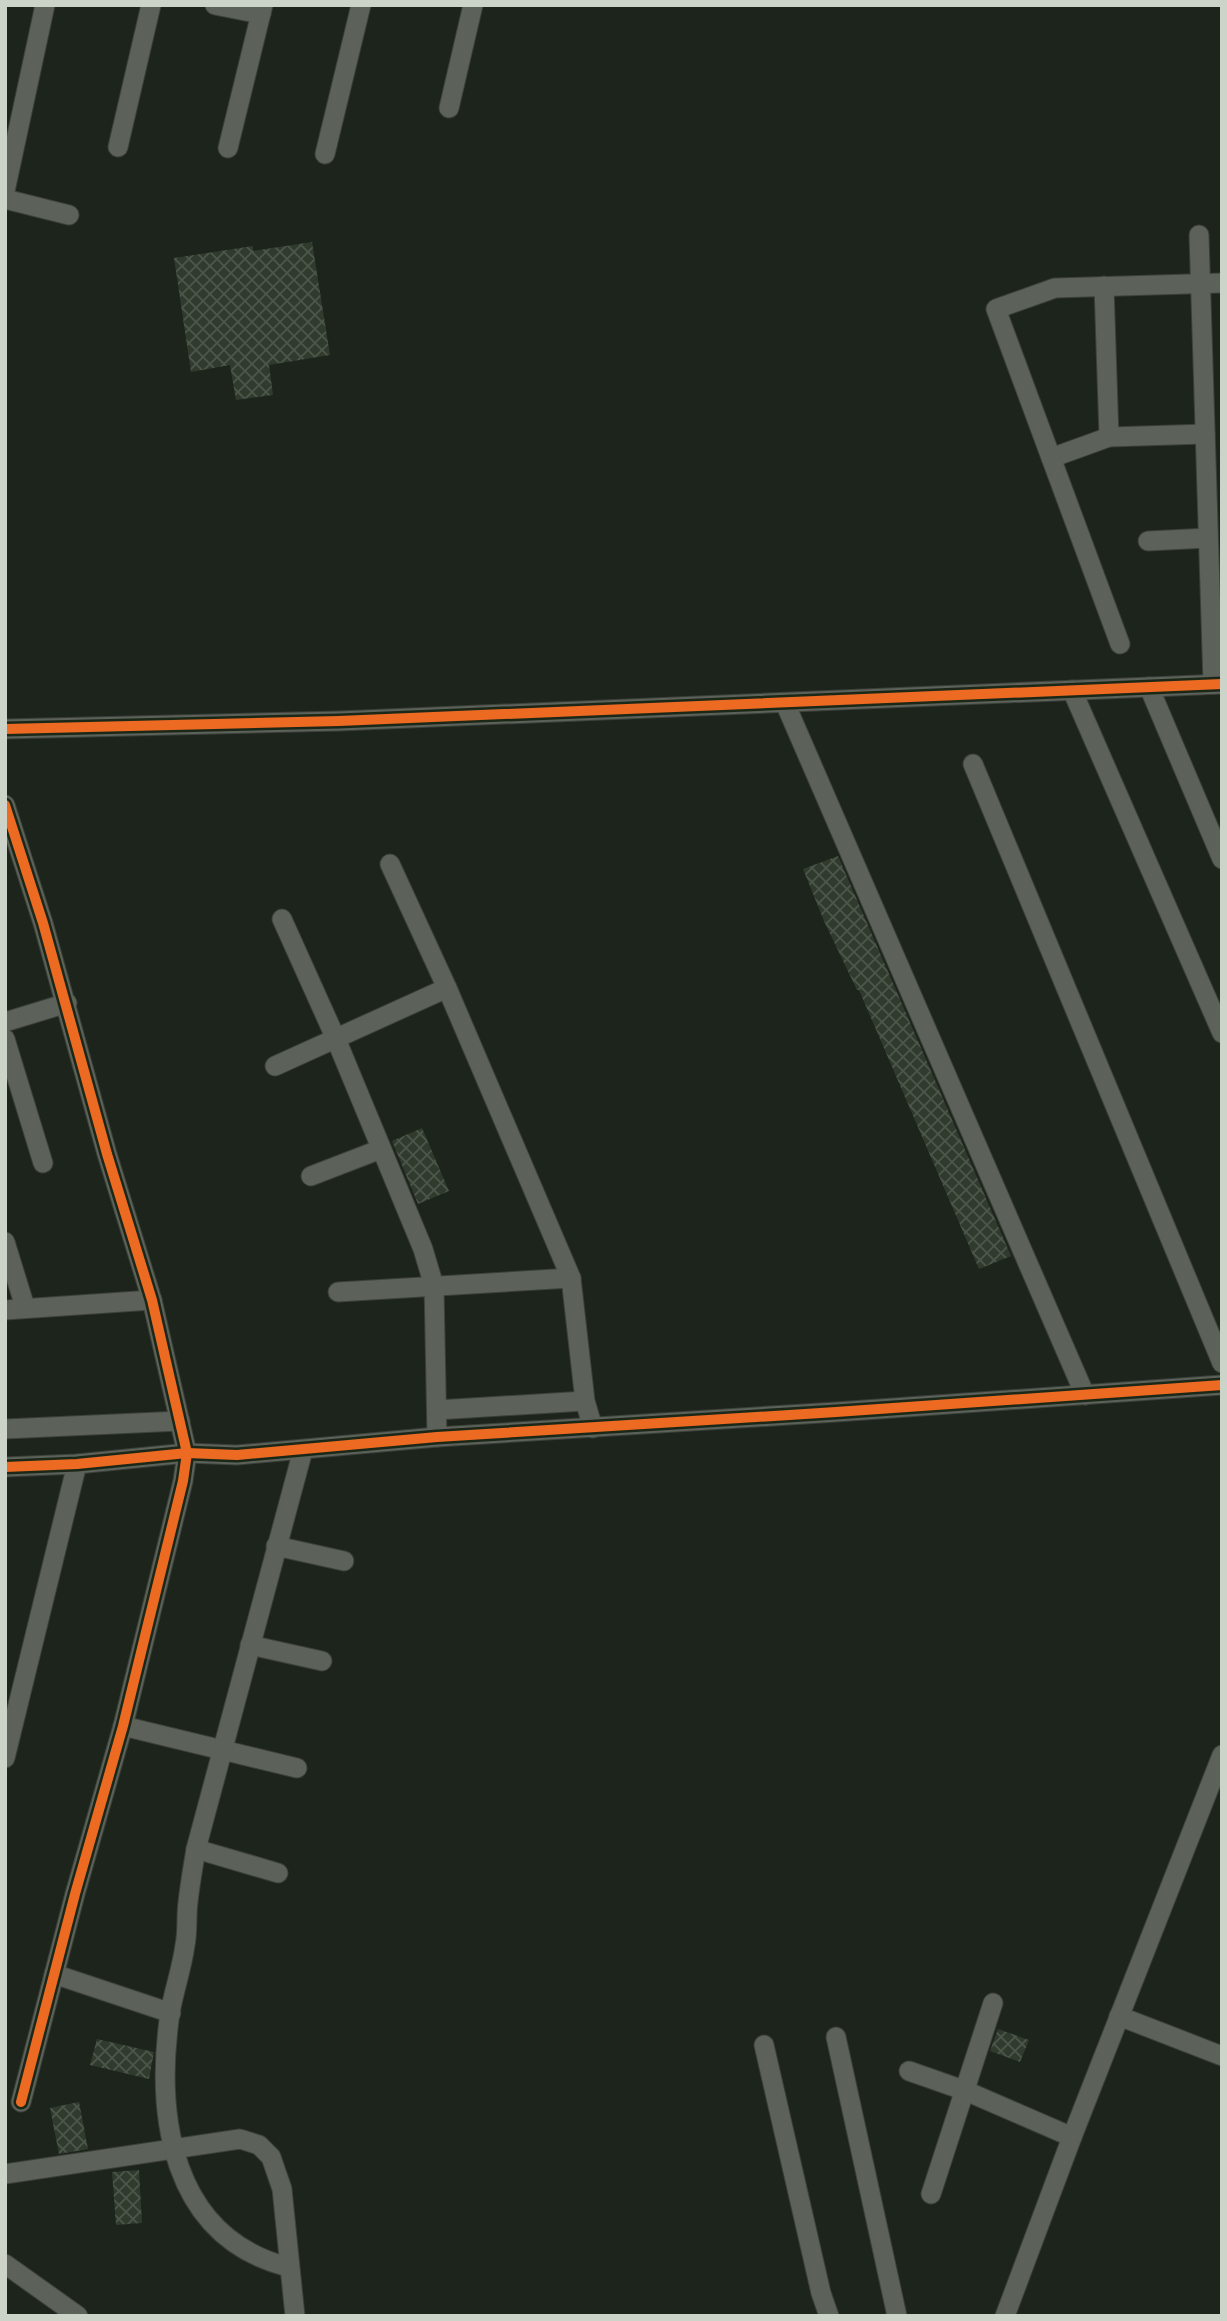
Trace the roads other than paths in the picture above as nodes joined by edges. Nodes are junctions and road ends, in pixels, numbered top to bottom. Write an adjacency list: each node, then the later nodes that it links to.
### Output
1 (45, 5): 11 (street)
2 (150, 5): 8 (street)
3 (215, 5): 6 (street)
4 (361, 5): 10 (street)
5 (473, 5): 7 (street)
6 (262, 10): 9 (street)
7 (449, 108)
8 (118, 147)
9 (228, 148)
10 (325, 154)
11 (5, 191)
12 (5, 199): 13 (street)
13 (69, 215)
14 (1199, 235): 16 (street)
15 (1222, 283): 16 (street)
16 (1200, 284): 17 (street); 18 (street)
17 (1104, 286): 19 (street); 20 (street)
18 (1205, 434): 19 (street); 21 (street)
19 (1110, 437): 20 (street)
20 (1051, 458): 24 (street)
21 (1208, 538): 22 (street); 23 (street)
22 (1148, 541)
23 (1215, 569): 25 (street)
24 (1120, 644)
25 (1217, 684): 26 (street)
26 (1149, 687): 27 (street); 32 (street)
27 (1072, 690): 28 (street); 38 (street)
28 (785, 703): 29 (street); 53 (street)
29 (5, 729)
30 (973, 764): 51 (street)
31 (5, 805): 36 (street)
32 (1222, 859)
33 (390, 864): 35 (street)
34 (282, 919): 40 (street)
35 (447, 988): 40 (street); 46 (street)
36 (66, 1003): 37 (street); 49 (street)
37 (5, 1022)
38 (1221, 1032)
39 (5, 1039): 43 (street)
40 (336, 1039): 41 (street); 42 (street)
41 (275, 1066)
42 (381, 1149): 44 (street); 47 (street)
43 (43, 1163)
44 (311, 1176)
45 (5, 1242): 50 (street)
46 (571, 1278): 47 (street); 54 (street)
47 (434, 1286): 48 (street); 55 (street)
48 (338, 1292)
49 (152, 1300): 50 (street); 56 (street)
50 (15, 1308)
51 (1222, 1363)
52 (1222, 1385): 53 (street)
53 (1085, 1395): 57 (street)
54 (585, 1401): 55 (street); 57 (street)
55 (437, 1410): 59 (street)
56 (180, 1421): 58 (street); 61 (street)
57 (593, 1428): 59 (street)
58 (5, 1429)
59 (437, 1437): 60 (street)
60 (303, 1450): 61 (street); 64 (street)
61 (187, 1453): 62 (street); 68 (street)
62 (77, 1464): 63 (street); 70 (street)
63 (5, 1467)
64 (276, 1545): 65 (street); 66 (street)
65 (344, 1561)
66 (250, 1645): 67 (street); 69 (street)
67 (322, 1661)
68 (123, 1726): 69 (street); 75 (street)
69 (221, 1748): 72 (street); 73 (street)
70 (6, 1755)
71 (1222, 1755): 78 (street)
72 (297, 1768)
73 (196, 1849): 74 (street); 77 (street)
74 (278, 1873)
75 (54, 1974): 77 (street); 84 (street)
76 (993, 2003): 83 (street)
77 (170, 2012): 86 (street)
78 (1119, 2016): 81 (street); 85 (street)
79 (836, 2037): 94 (street)
80 (764, 2045): 93 (street)
81 (1222, 2056)
82 (909, 2071): 83 (street)
83 (966, 2091): 85 (street); 88 (street)
84 (21, 2102)
85 (1072, 2137): 95 (street)
86 (175, 2151): 87 (street); 90 (street); 90 (street)
87 (5, 2174)
88 (931, 2194)
89 (5, 2264): 91 (street)
90 (288, 2267): 92 (street)
91 (78, 2316)
92 (295, 2316)
93 (830, 2316)
94 (897, 2316)
95 (1005, 2316)

